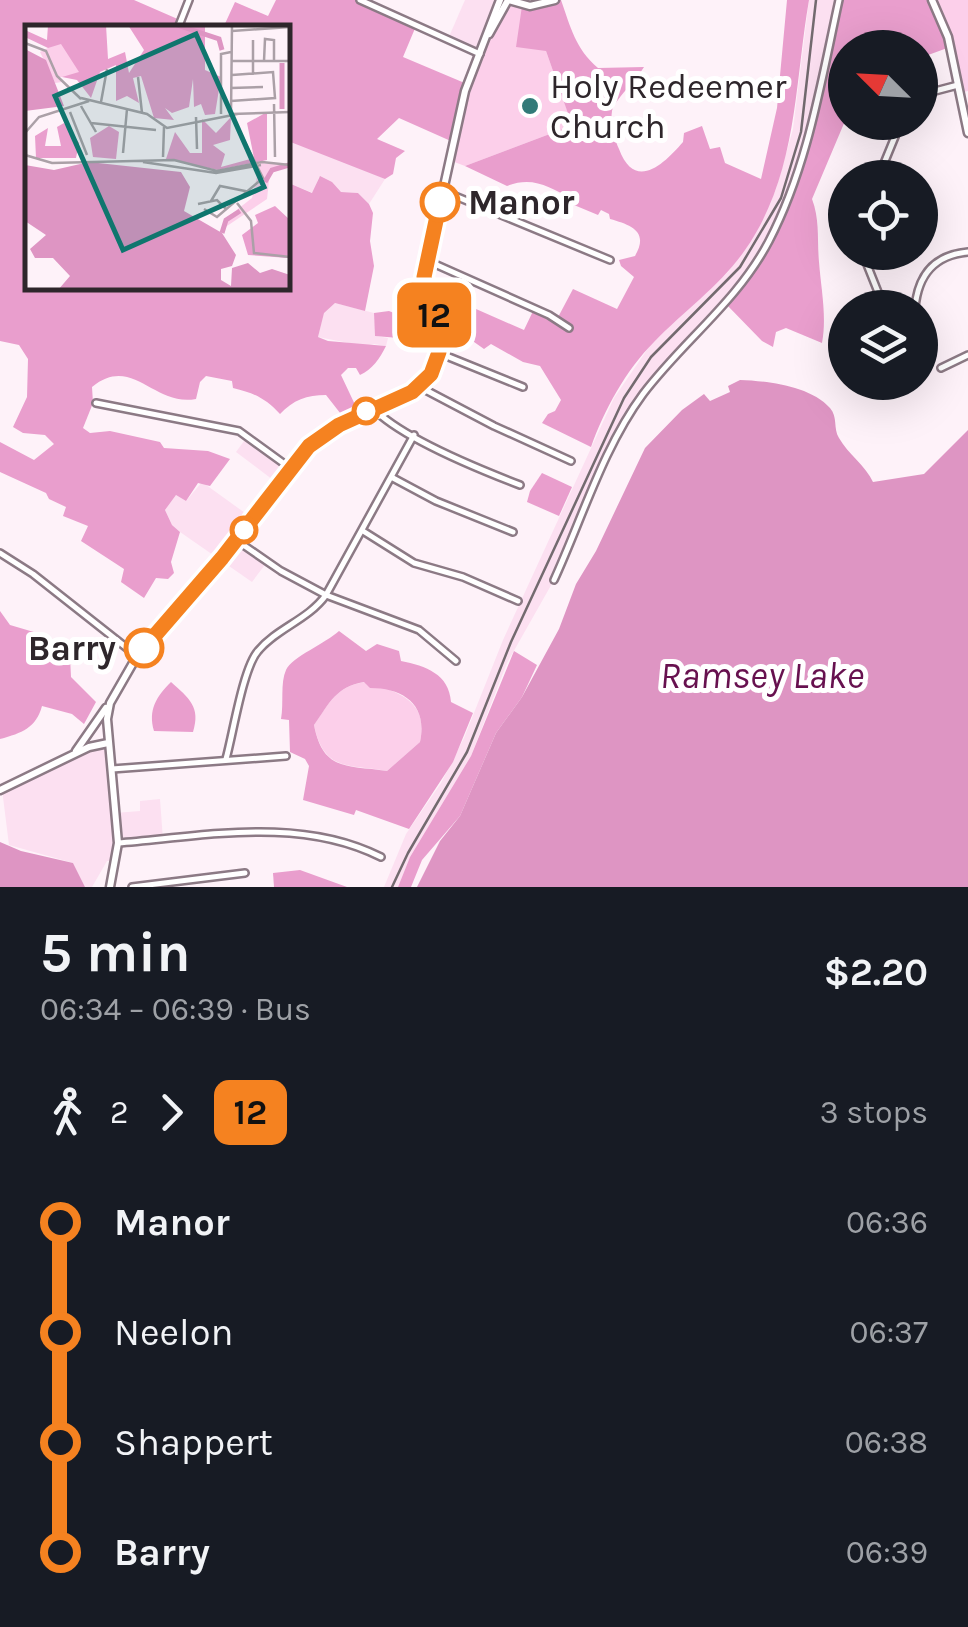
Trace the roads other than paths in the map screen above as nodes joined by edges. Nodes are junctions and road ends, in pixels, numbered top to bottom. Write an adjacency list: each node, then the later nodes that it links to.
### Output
1 (189, 0): 8 (street)
2 (360, 0): 10 (street)
3 (500, 0): 9 (main road)
4 (508, 0): 5 (main road); 9 (main road)
5 (555, 0)
6 (838, 0): 36 (street)
7 (932, 0): 11 (main road)
8 (179, 25)
9 (488, 34): 10 (main road)
10 (480, 54): 14 (main road)
11 (958, 85): 12 (street); 13 (main road)
12 (938, 90)
13 (968, 133)
14 (442, 192): 16 (main road); 17 (street)
15 (968, 252): 18 (street)
16 (427, 260): 19 (street); 20 (main road)
17 (610, 260)
18 (917, 290)
19 (570, 328)
20 (439, 352): 23 (main road); 24 (street)
21 (968, 355): 22 (street)
22 (941, 368)
23 (418, 386): 26 (main road); 28 (street)
24 (523, 387)
25 (96, 403): 29 (street)
26 (373, 408): 27 (street); 29 (main road)
27 (414, 435): 30 (street); 31 (street)
28 (571, 460)
29 (290, 468): 34 (main road)
30 (392, 477): 32 (street); 33 (street)
31 (520, 485)
32 (363, 531): 37 (street); 38 (street)
33 (513, 532)
34 (236, 540): 37 (street); 39 (main road)
35 (0, 553): 39 (street)
36 (554, 580)
37 (326, 595): 40 (street); 45 (street)
38 (518, 601)
39 (137, 656): 41 (main road)
40 (456, 661)
41 (110, 703): 42 (main road); 43 (main road)
42 (108, 743): 43 (main road); 46 (main road)
43 (72, 756): 47 (main road)
44 (286, 756): 45 (street)
45 (226, 758): 46 (street)
46 (112, 769): 48 (main road)
47 (0, 790)
48 (118, 843): 49 (street); 51 (main road)
49 (381, 857)
50 (245, 873): 52 (street)
51 (110, 887)
52 (132, 887)

